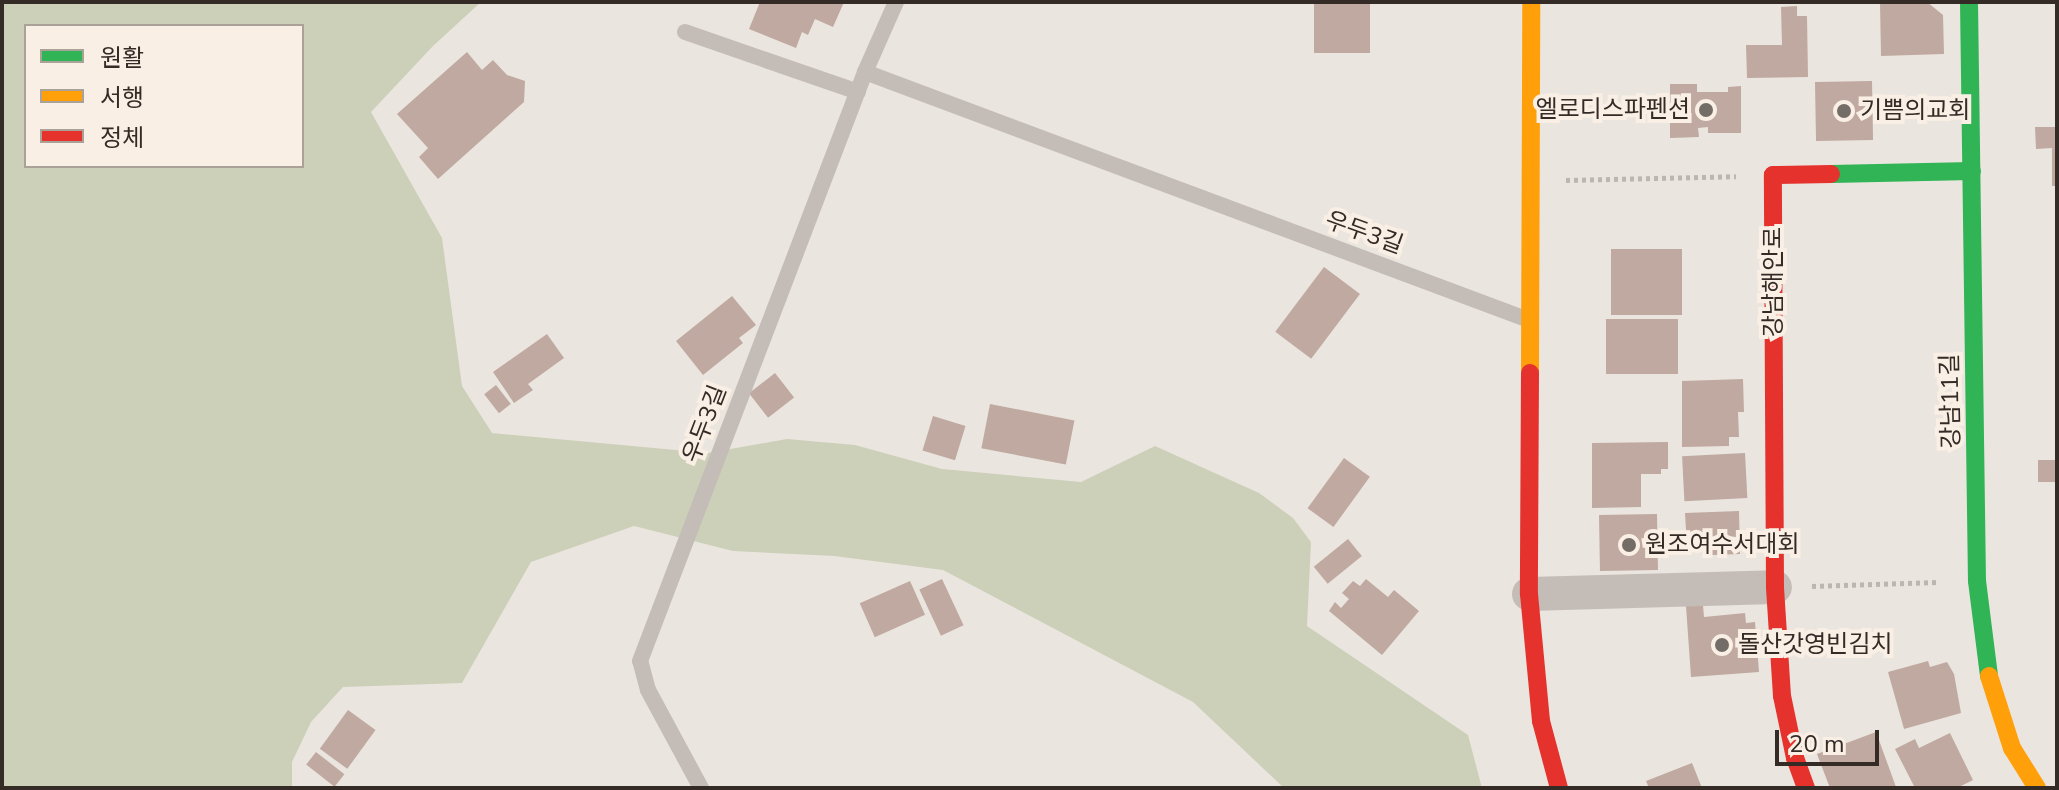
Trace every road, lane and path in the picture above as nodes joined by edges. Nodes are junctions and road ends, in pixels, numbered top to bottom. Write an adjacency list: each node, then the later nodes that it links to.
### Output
1 (896, 2): 5 (lane, 우두3길)
2 (1531, 2): 9 (street)
3 (1969, 2): 7 (street, 강남11길)
4 (685, 32): 6 (lane)
5 (865, 72): 6 (lane, 우두3길); 10 (lane, 우두3길)
6 (858, 92): 14 (lane, 우두3길)
7 (1972, 171): 8 (street); 11 (street, 강남11길)
8 (1773, 175): 9 (path); 12 (street, 강남해안로)
9 (1532, 180): 10 (street)
10 (1532, 321): 13 (street)
11 (1977, 581): 12 (path); 17 (street, 강남11길)
12 (1775, 587): 13 (street); 16 (street, 강남해안로)
13 (1529, 594): 15 (street)
14 (701, 788)
15 (1559, 788)
16 (1806, 788)
17 (2037, 788)

